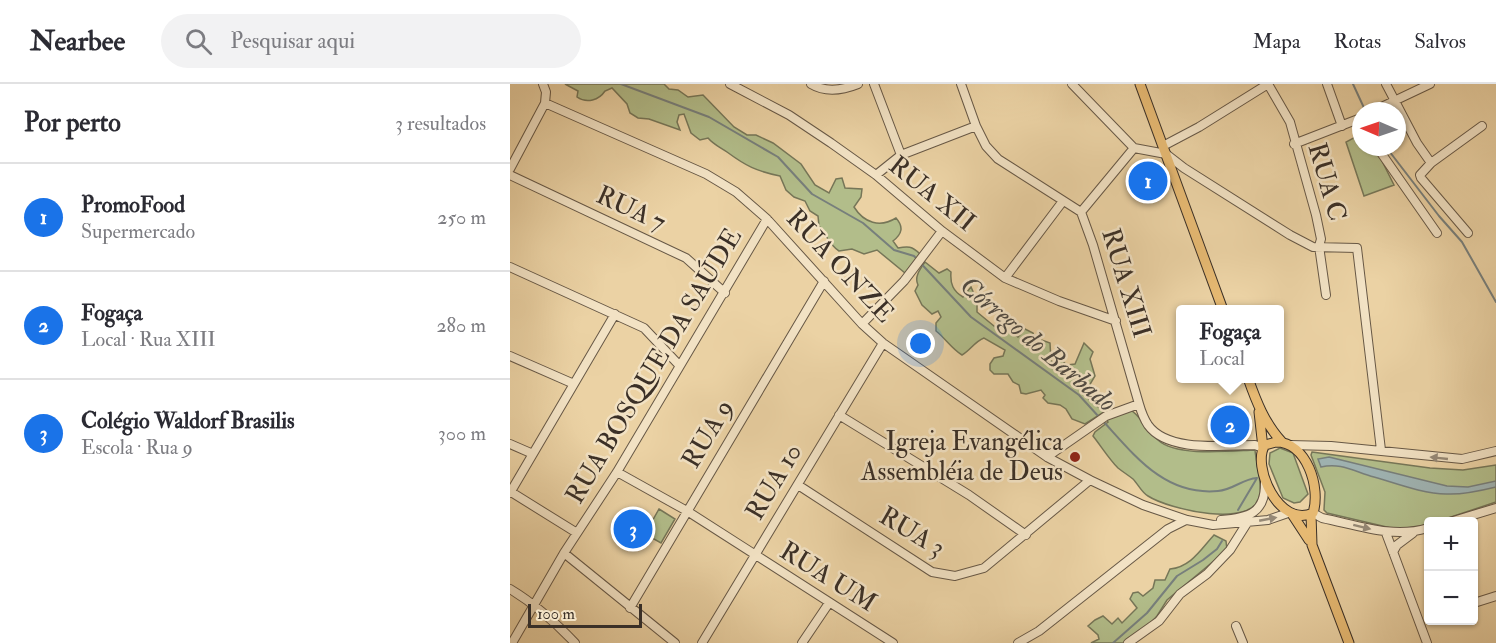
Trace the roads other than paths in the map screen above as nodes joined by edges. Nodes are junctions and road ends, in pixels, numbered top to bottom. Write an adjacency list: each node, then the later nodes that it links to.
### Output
1 (543, 84): 15 (street)
2 (731, 84): 28 (street, RUA XII)
3 (811, 84): 4 (street)
4 (858, 84)
5 (874, 84): 23 (street)
6 (961, 84): 17 (street, RUA XIII)
7 (1072, 84): 21 (street)
8 (1140, 84): 22 (main road)
9 (1269, 84): 20 (street, RUA C); 22 (street)
10 (1327, 84): 18 (street)
11 (1386, 84): 13 (street)
12 (1430, 84): 13 (street)
13 (1394, 100): 14 (street); 25 (street)
14 (1390, 102)
15 (545, 103): 26 (street); 31 (street, RUA ONZE)
16 (1352, 123): 18 (street)
17 (976, 126): 23 (street); 29 (street, RUA XIII)
18 (1342, 126): 20 (street)
19 (1482, 126): 25 (street)
20 (1294, 144): 35 (street, RUA C)
21 (1134, 148): 22 (street); 30 (street)
22 (1164, 150): 35 (street); 41 (main road)
23 (901, 155): 28 (street)
24 (1383, 156): 34 (street)
25 (1431, 163): 33 (street)
26 (510, 169)
27 (510, 175): 39 (street, RUA 7)
28 (876, 175): 32 (street, RUA XII)
29 (1063, 201): 30 (street, RUA XIII); 37 (street)
30 (1081, 212): 43 (street, RUA XIII)
31 (767, 219): 38 (street, RUA ONZE); 39 (street, RUA BOSQUE DA SAÚDE)
32 (942, 231): 37 (street, RUA XII); 44 (street)
33 (1468, 233)
34 (1437, 234)
35 (1319, 246): 40 (street, RUA C); 56 (street)
36 (510, 267): 42 (street)
37 (1005, 278): 43 (street, RUA XII)
38 (824, 281): 44 (street, RUA ONZE); 66 (street, RUA 9)
39 (725, 293): 47 (street, RUA BOSQUE DA SAÚDE)
40 (1326, 296)
41 (1222, 305)
42 (615, 314): 47 (street); 49 (street)
43 (1116, 321): 50 (street, RUA XIII)
44 (862, 324): 45 (street, RUA ONZE)
45 (883, 343): 52 (street, RUA 10); 59 (street, RUA ONZE)
46 (510, 356): 49 (street)
47 (679, 365): 60 (street, RUA BOSQUE DA SAÚDE)
48 (1250, 383): 51 (main road)
49 (574, 384): 58 (street)
50 (1138, 404): 55 (street, RUA XIII); 59 (street)
51 (1258, 407): 53 (main road); 55 (main road)
52 (839, 415): 63 (street, RUA 10); 77 (street)
53 (1286, 443): 55 (main road); 56 (street); 67 (main road)
54 (510, 444): 58 (street)
55 (1263, 448): 61 (main road)
56 (1381, 450): 57 (street, one-way to 56)
57 (1496, 451)
58 (533, 454): 64 (street)
59 (1047, 457): 62 (street, RUA ONZE)
60 (617, 472): 66 (street, RUA UM); 75 (street, RUA BOSQUE DA SAÚDE)
61 (1265, 476): 68 (main road); 71 (street, RUA ONZE)
62 (1090, 480): 70 (street, RUA ONZE); 77 (street, RUA 3)
63 (798, 485): 77 (street, RUA 3); 81 (street, RUA 10)
64 (510, 493): 75 (street)
65 (1496, 508): 69 (street)
66 (687, 511): 81 (street, RUA UM); 87 (street, RUA 9)
67 (1312, 513): 68 (main road); 74 (street, one-way to 74); 78 (main road)
68 (1290, 514): 72 (street, RUA ONZE, one-way to 68); 78 (main road)
69 (1466, 517)
70 (1187, 520): 71 (street, RUA ONZE); 97 (street)
71 (1202, 523): 72 (street, RUA ONZE)
72 (1247, 523): 98 (street)
73 (1424, 529): 76 (street)
74 (1386, 532): 76 (street); 79 (street)
75 (577, 533): 80 (street, RUA BOSQUE DA SAÚDE)
76 (1413, 533): 79 (street)
77 (1026, 535)
78 (1312, 545): 100 (main road)
79 (1393, 552): 89 (street)
80 (564, 553): 86 (street, RUA BOSQUE DA SAÚDE); 87 (street)
81 (754, 555): 85 (street, RUA UM); 94 (street, RUA 10)
82 (510, 589): 86 (street)
83 (1496, 596): 84 (street)
84 (1478, 601)
85 (829, 603): 95 (street); 96 (street, RUA UM)
86 (534, 604): 91 (street, RUA BOSQUE DA SAÚDE); 92 (street)
87 (630, 608): 93 (street)
88 (1424, 620): 89 (street)
89 (1419, 622): 101 (street)
90 (1236, 626): 99 (street)
91 (512, 643)
92 (575, 643)
93 (675, 643)
94 (702, 643)
95 (802, 643)
96 (893, 643)
97 (1018, 643)
98 (1128, 643)
99 (1243, 643)
100 (1349, 643)
101 (1427, 643)

